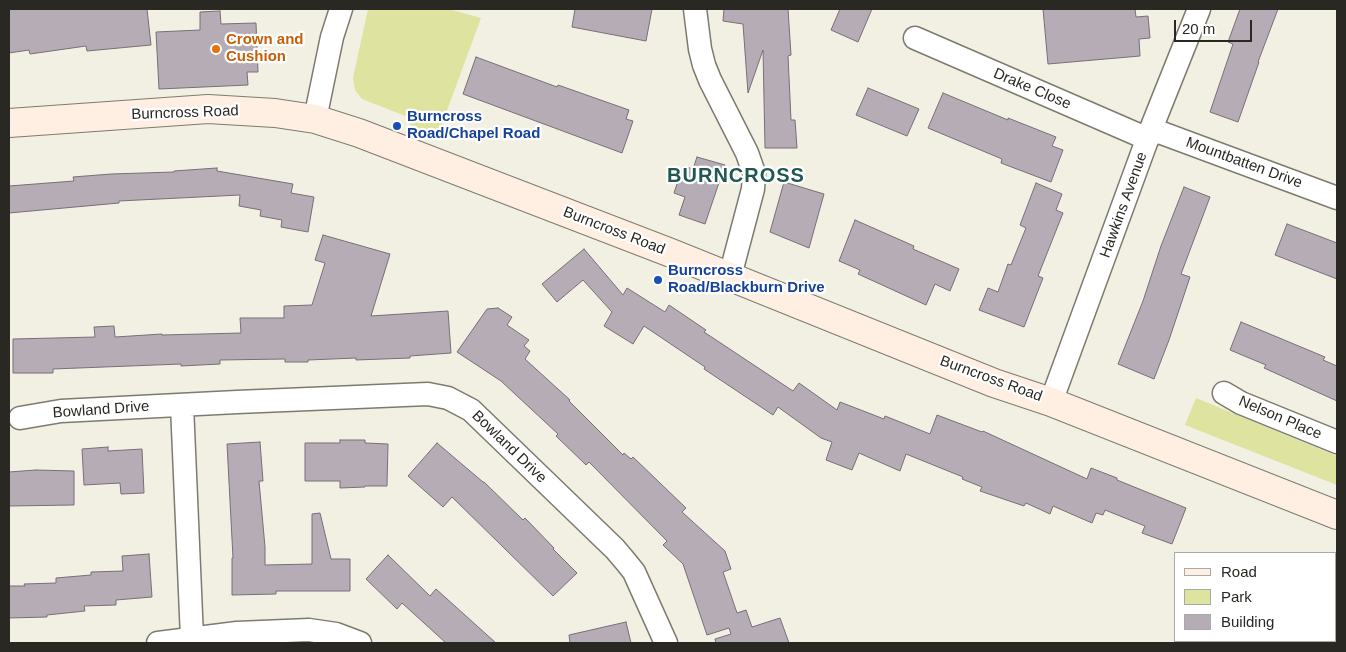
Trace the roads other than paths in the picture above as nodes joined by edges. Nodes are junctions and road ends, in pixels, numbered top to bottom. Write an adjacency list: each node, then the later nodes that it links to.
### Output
1 (341, 9): 5 (street)
2 (695, 9): 9 (street)
3 (1199, 9): 7 (street, Hawkins Avenue)
4 (915, 38): 7 (street, Drake Close)
5 (315, 119): 6 (main road, Burncross Road); 9 (main road, Burncross Road)
6 (9, 123)
7 (1150, 134): 8 (street, Mountbatten Drive); 11 (street, Hawkins Avenue)
8 (1337, 198)
9 (730, 276): 11 (main road, Burncross Road)
10 (1224, 393): 14 (street, Nelson Place)
11 (1051, 402): 15 (main road, Burncross Road)
12 (182, 404): 13 (street, Bowland Drive); 16 (street); 19 (street, Bowland Drive)
13 (20, 418)
14 (1337, 442)
15 (1337, 515)
16 (192, 638): 17 (street); 18 (street)
17 (158, 643)
18 (360, 643)
19 (666, 643)

